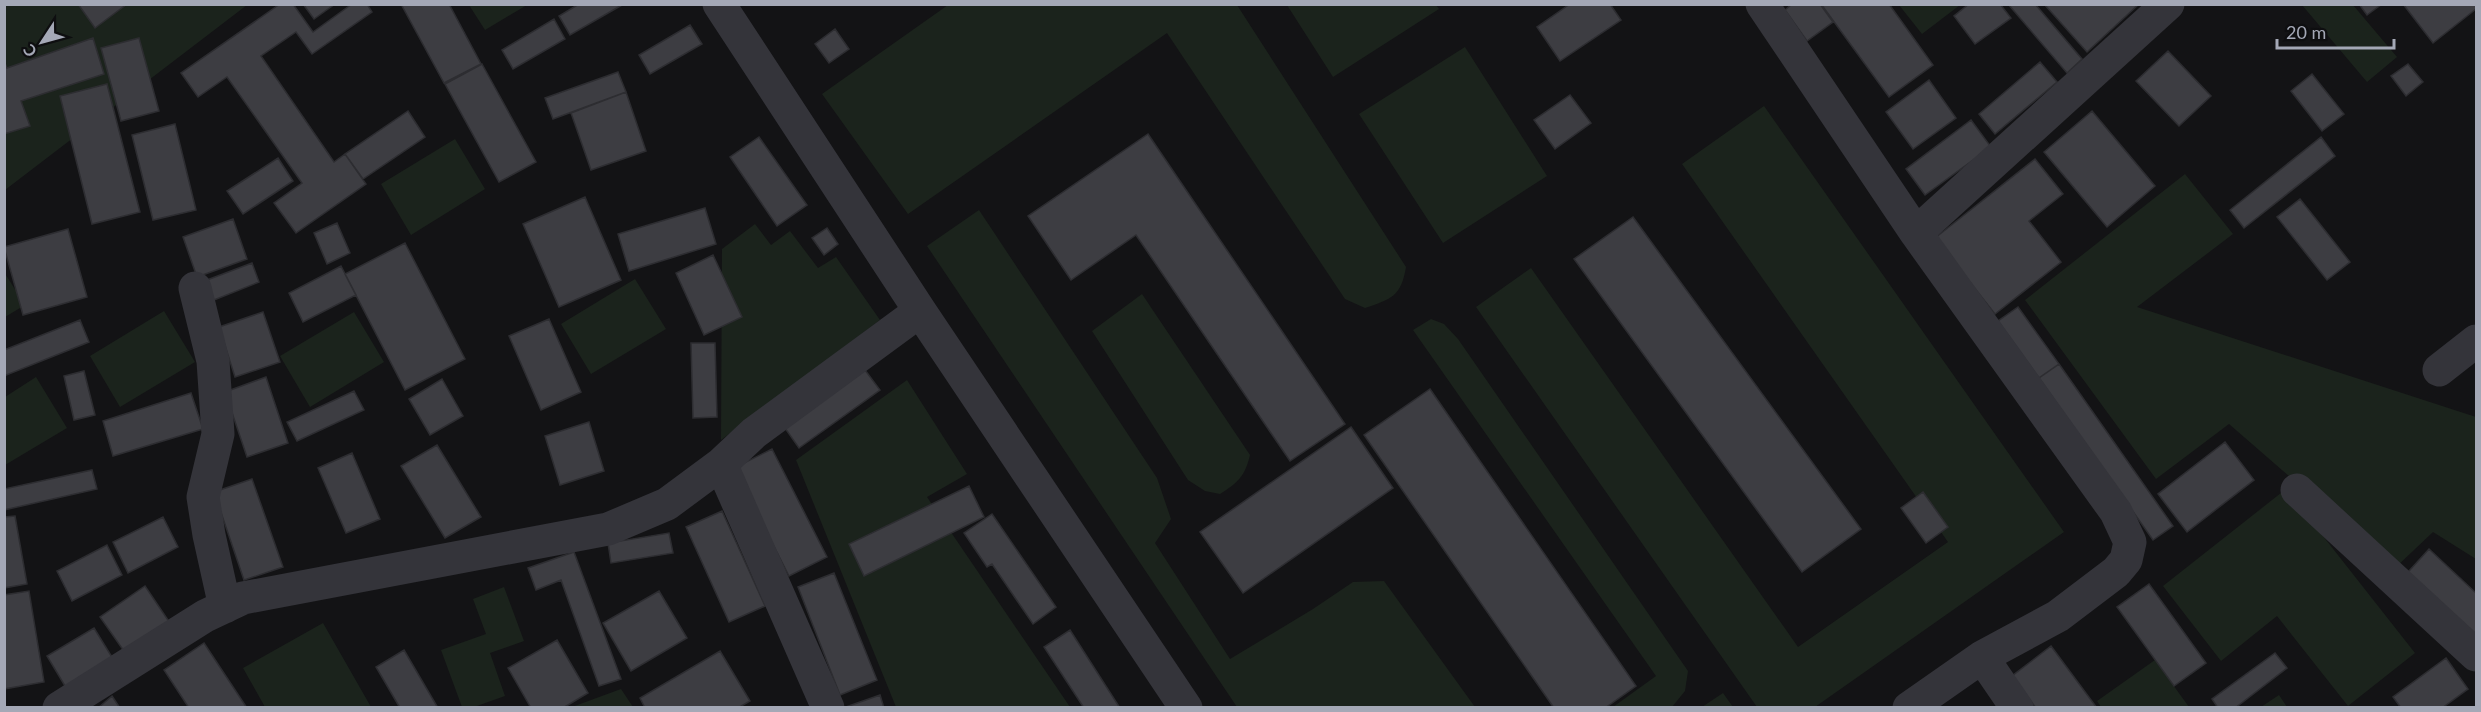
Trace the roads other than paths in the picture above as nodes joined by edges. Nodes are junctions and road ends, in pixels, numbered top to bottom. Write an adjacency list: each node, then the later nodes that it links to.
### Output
1 (719, 4): 6 (street)
2 (1762, 4): 4 (street)
3 (2168, 4): 4 (street)
4 (1916, 233): 13 (street)
5 (195, 288): 11 (street)
6 (920, 311): 9 (street); 16 (street)
7 (2476, 341): 8 (street)
8 (2439, 370)
9 (721, 464): 11 (street); 15 (street)
10 (2297, 490): 12 (street)
11 (225, 607): 14 (street)
12 (2476, 655)
13 (1982, 657): 17 (street); 18 (street)
14 (59, 708)
15 (828, 708)
16 (1186, 708)
17 (1909, 708)
18 (2017, 708)

